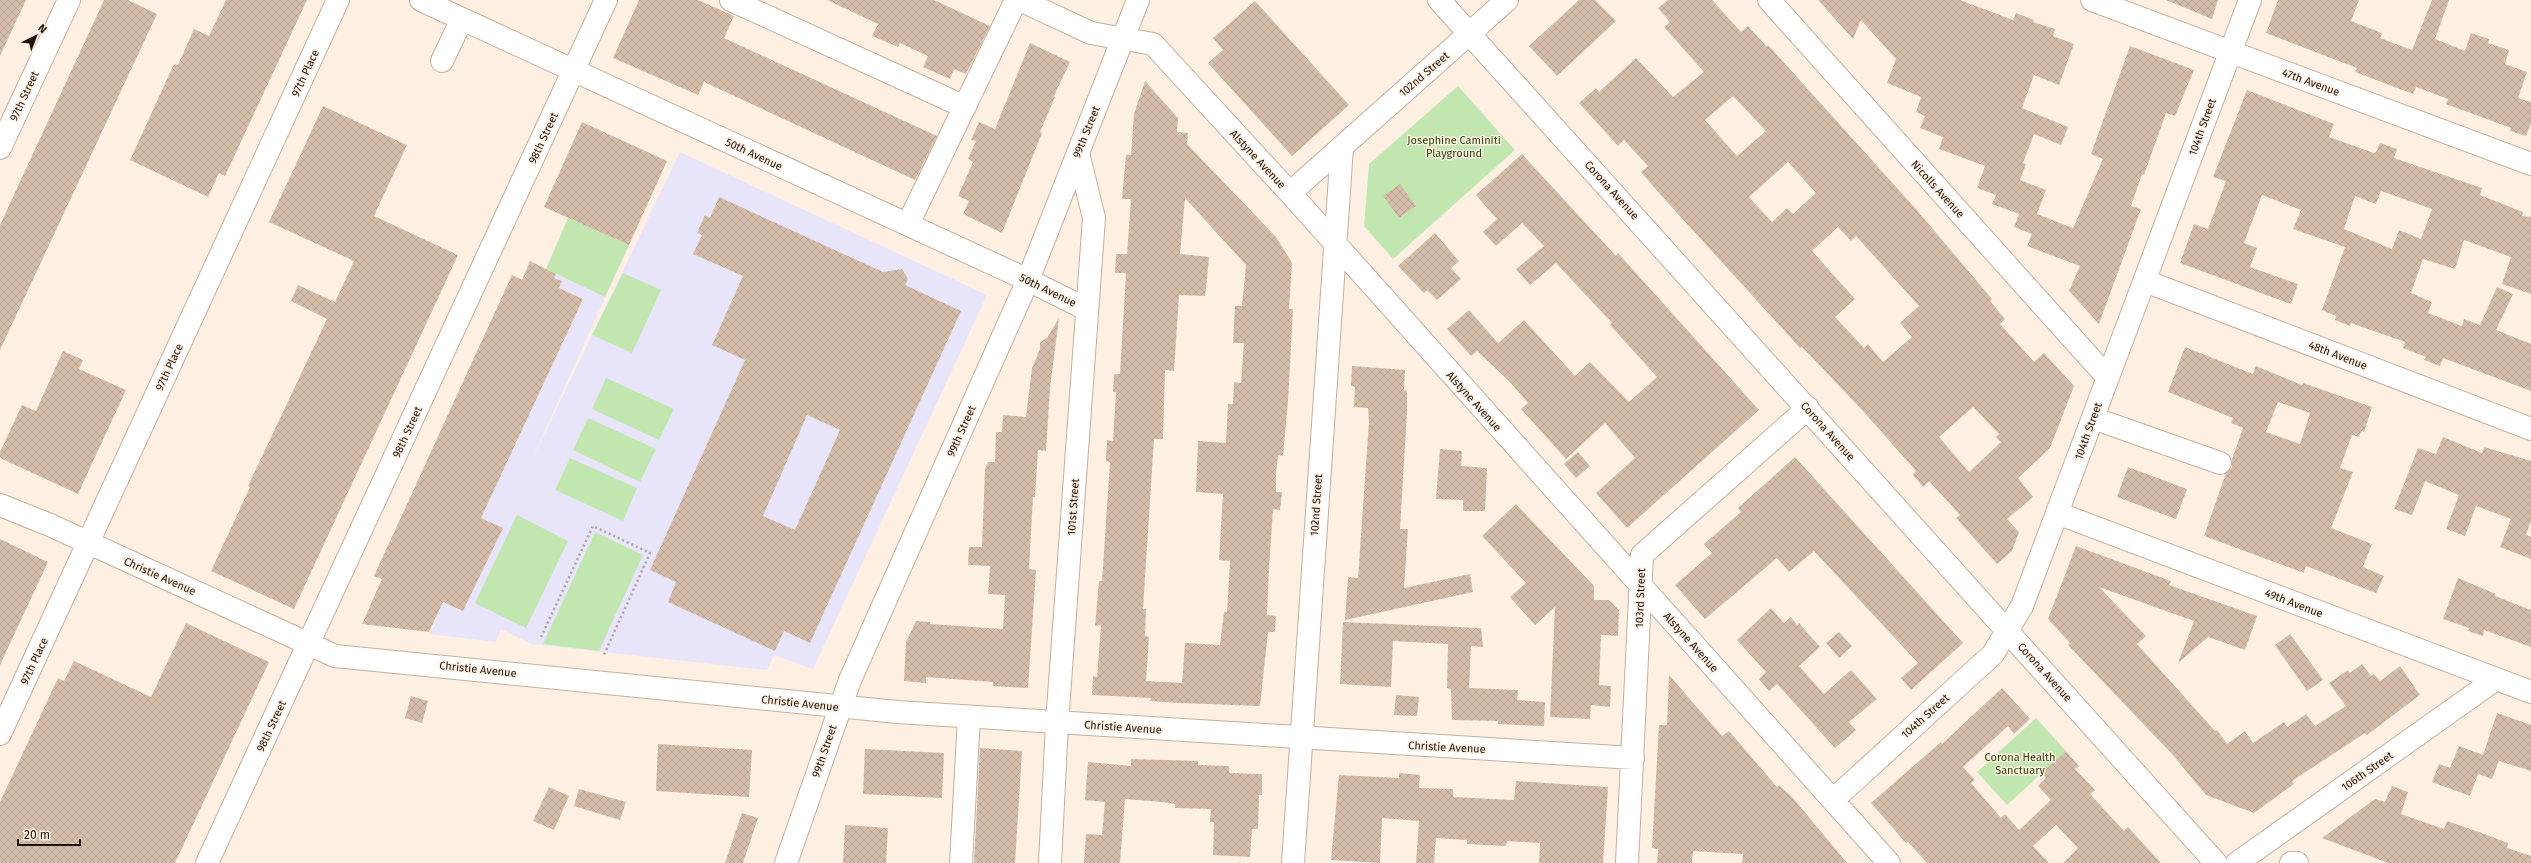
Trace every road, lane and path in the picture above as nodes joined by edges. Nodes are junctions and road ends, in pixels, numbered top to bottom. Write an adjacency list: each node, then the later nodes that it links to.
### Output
1 (69, 0): 22 (street, 97th Street)
2 (338, 0): 38 (street, 97th Place)
3 (421, 0): 14 (street, 50th Avenue)
4 (606, 0): 19 (street, 98th Street)
5 (731, 0): 20 (street)
6 (1016, 0): 20 (street)
7 (1020, 0): 16 (street, Alstyne Avenue)
8 (1138, 0): 16 (street, 99th Street)
9 (1439, 0): 15 (street, Corona Avenue)
10 (1507, 0): 15 (street, 102nd Street)
11 (1769, 0): 31 (street, Nicolls Avenue)
12 (2092, 0): 17 (street, 47th Avenue)
13 (2250, 0): 17 (street, 104th Street)
14 (462, 19): 18 (street); 19 (street, 50th Avenue)
15 (1470, 34): 21 (street, 102nd Street); 32 (street, Corona Avenue)
16 (1124, 39): 23 (street, 99th Street); 25 (street, Alstyne Avenue)
17 (2230, 52): 24 (street, 47th Avenue); 29 (street, 104th Street)
18 (442, 61)
19 (574, 71): 26 (street, 50th Avenue); 42 (street, 98th Street)
20 (965, 107): 26 (street)
21 (1342, 147): 25 (street, 102nd Street); 27 (street, 102nd Street)
22 (0, 148)
23 (1078, 153): 28 (street, 99th Street); 30 (street, 101st Street)
24 (2531, 164)
25 (1290, 193): 27 (street, Alstyne Avenue)
26 (908, 224): 28 (street, 50th Avenue)
27 (1333, 243): 39 (street, Alstyne Avenue); 50 (street, 102nd Street)
28 (1028, 280): 30 (street, 50th Avenue); 46 (street, 99th Street)
29 (2145, 281): 31 (street, 104th Street); 34 (street, 48th Avenue)
30 (1086, 309): 48 (street, 101st Street)
31 (2108, 378): 33 (street, 104th Street)
32 (1808, 408): 39 (street, 103rd Street); 40 (street, Corona Avenue)
33 (2093, 418): 35 (street); 37 (street, 104th Street)
34 (2531, 429)
35 (2220, 463)
36 (0, 505): 38 (street, Christie Avenue)
37 (2057, 513): 40 (street, 104th Street); 44 (street, 49th Avenue)
38 (88, 543): 42 (street, Christie Avenue); 49 (street, 97th Place)
39 (1641, 588): 51 (street, 103rd Street); 52 (street, Alstyne Avenue)
40 (2007, 630): 52 (street, 104th Street); 60 (street, Corona Avenue)
41 (541, 637): 43 (path)
42 (309, 644): 46 (street, Christie Avenue); 53 (street, 98th Street)
43 (604, 657)
44 (2496, 679): 45 (street, 49th Avenue); 61 (street, 106th Street)
45 (2531, 692)
46 (839, 707): 47 (street, Christie Avenue); 54 (street, 99th Street)
47 (969, 717): 48 (street, Christie Avenue); 55 (street)
48 (1057, 723): 50 (street, Christie Avenue); 56 (street, 101st Street)
49 (0, 734)
50 (1301, 738): 51 (street, Christie Avenue); 57 (street, 102nd Street)
51 (1634, 758): 58 (street, 103rd Street)
52 (1833, 800): 59 (street, Alstyne Avenue)
53 (208, 863)
54 (786, 863)
55 (961, 863)
56 (1050, 863)
57 (1293, 863)
58 (1627, 863)
59 (1889, 863)
60 (2216, 863)
61 (2237, 863)
62 (2291, 863): 63 (street)
63 (2297, 863)

